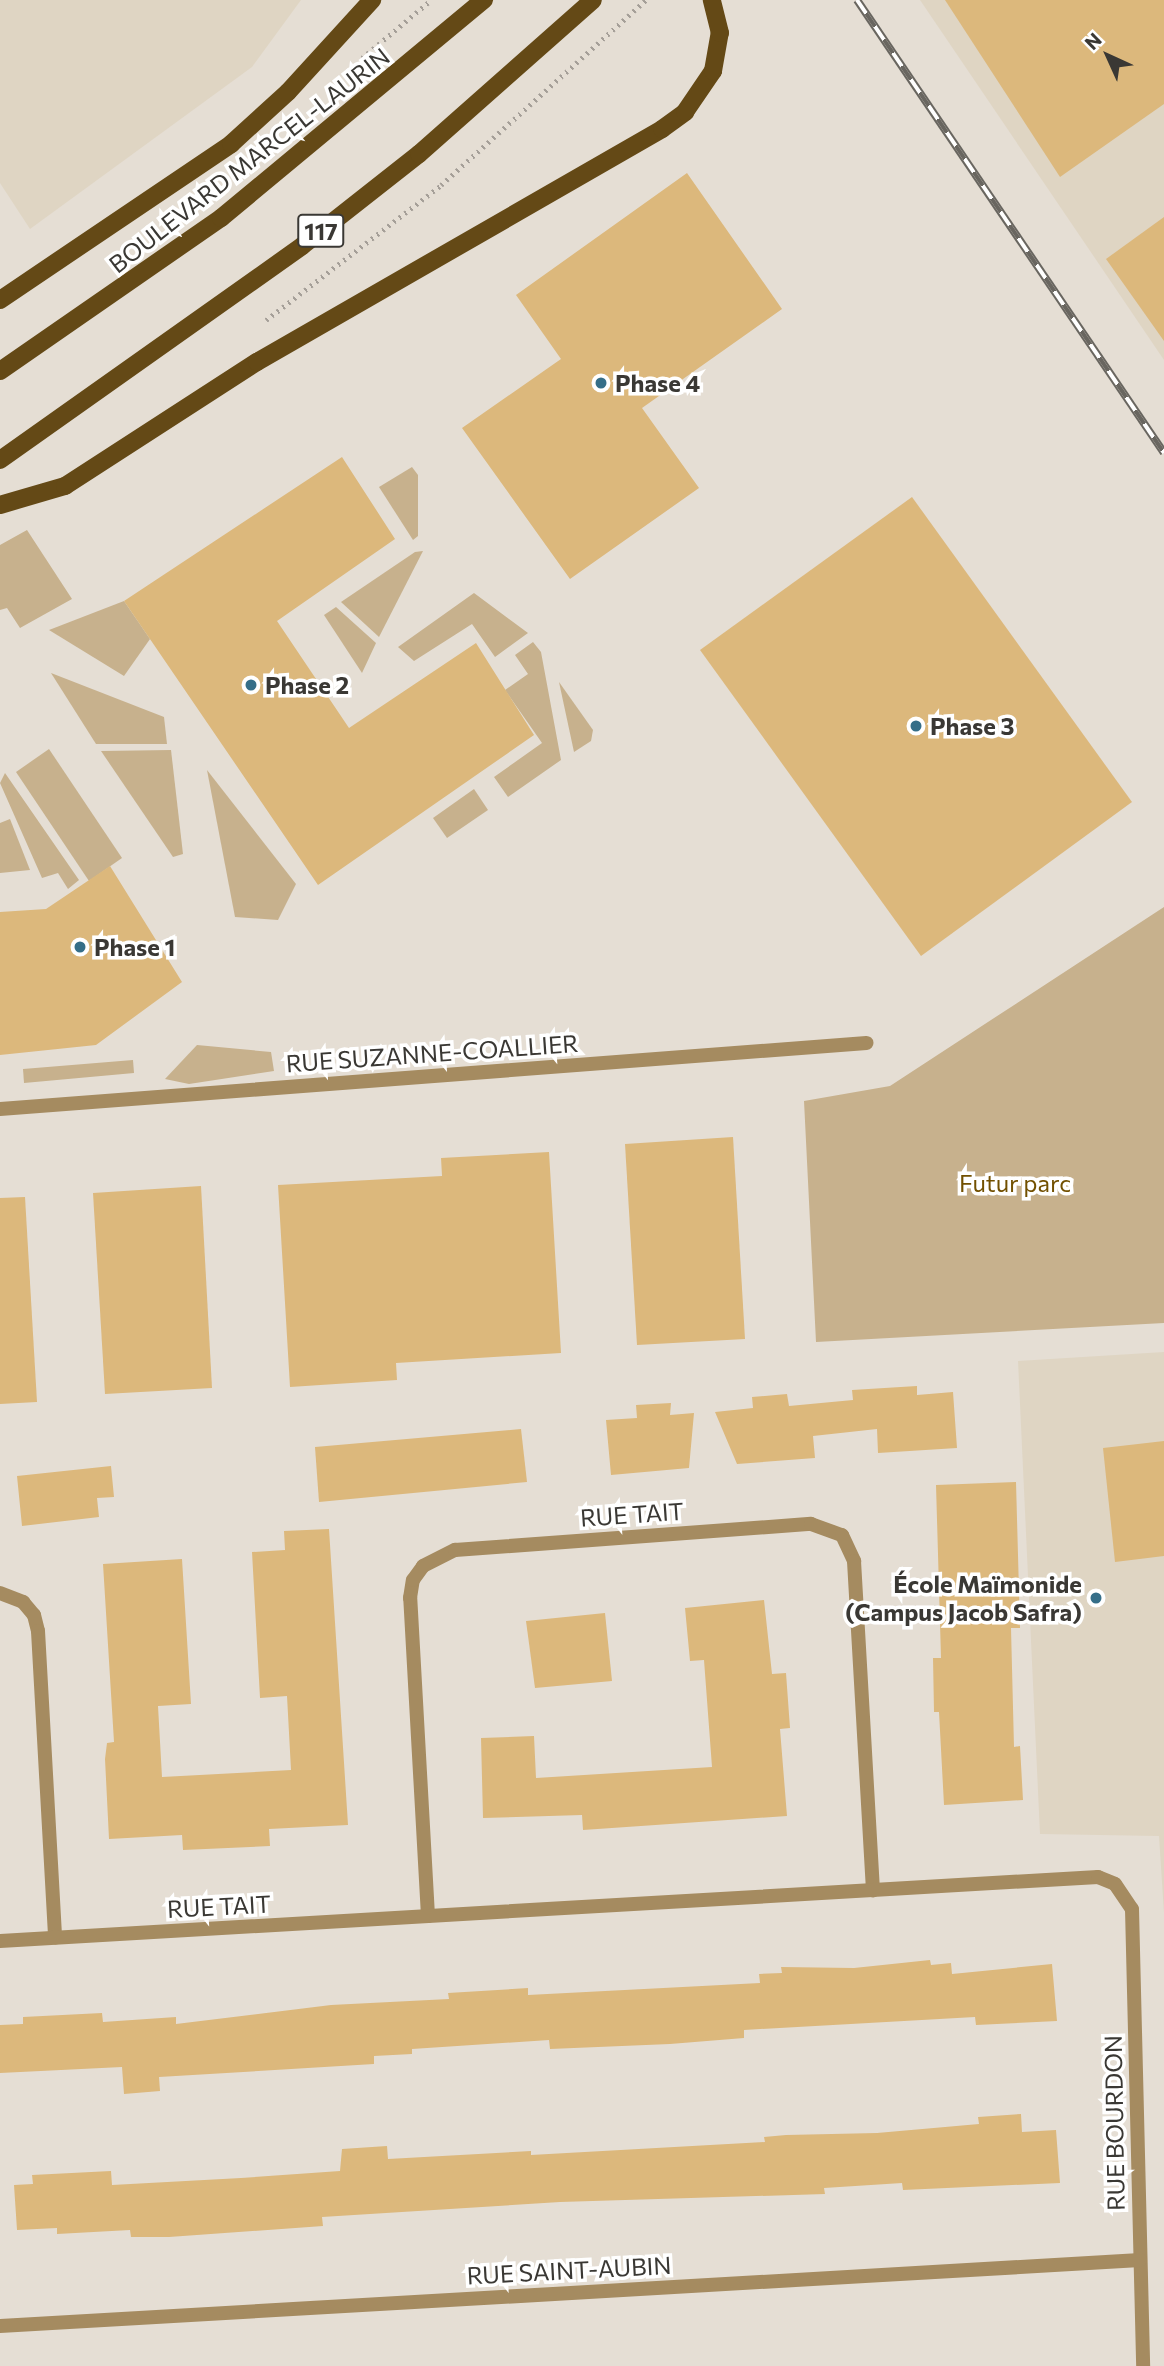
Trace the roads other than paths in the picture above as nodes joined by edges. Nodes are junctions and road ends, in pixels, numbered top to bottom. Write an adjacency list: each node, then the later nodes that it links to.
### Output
1 (372, 0): 5 (main road)
2 (484, 0): 6 (main road, BOULEVARD MARCEL-LAURIN)
3 (593, 0): 7 (main road, 117)
4 (712, 0): 8 (main road)
5 (0, 300)
6 (0, 371)
7 (0, 460)
8 (0, 505)
9 (866, 1043): 10 (street, RUE SUZANNE-COALLIER)
10 (0, 1109)
11 (0, 1593): 15 (street)
12 (1115, 1884): 13 (street, RUE TAIT); 17 (street, RUE BOURDON)
13 (873, 1890): 14 (street, RUE TAIT); 14 (street, RUE TAIT)
14 (428, 1916): 15 (street, RUE TAIT)
15 (55, 1938): 16 (street, RUE TAIT)
16 (0, 1941)
17 (1140, 2260): 18 (street, RUE SAINT-AUBIN); 19 (street, RUE BOURDON)
18 (0, 2326)
19 (1143, 2366)

